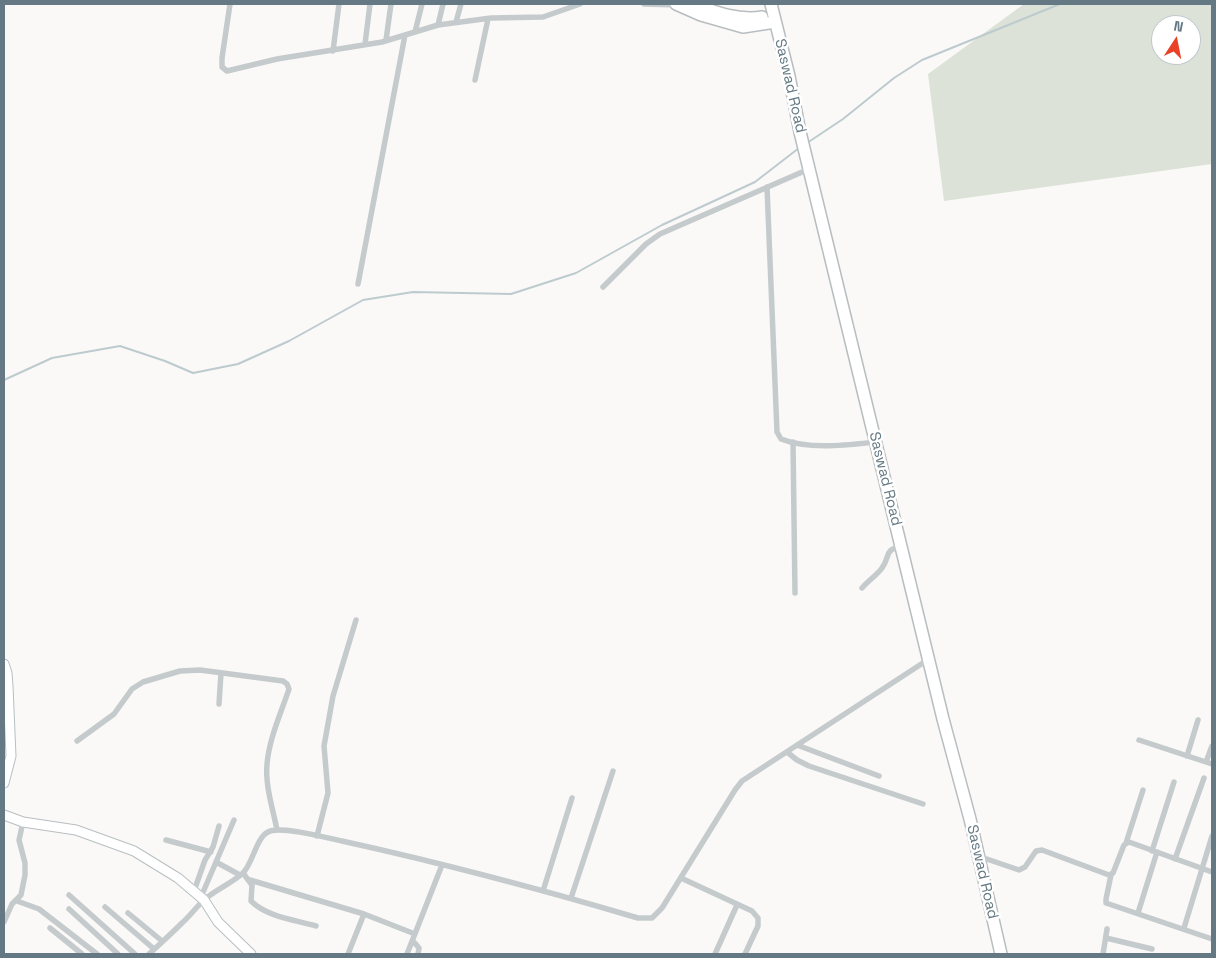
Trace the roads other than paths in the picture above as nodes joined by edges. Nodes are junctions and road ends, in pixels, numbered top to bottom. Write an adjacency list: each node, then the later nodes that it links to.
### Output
1 (230, 4): 20 (street)
2 (339, 4): 20 (street)
3 (370, 4): 19 (street)
4 (391, 4): 18 (street)
5 (422, 4): 16 (street)
6 (443, 4): 15 (street)
7 (461, 4): 14 (street)
8 (580, 4): 13 (street)
9 (644, 4): 10 (street)
10 (678, 4): 12 (highway)
11 (693, 4): 12 (highway)
12 (773, 13): 22 (highway, Saswad Road)
13 (488, 19): 14 (street); 21 (street)
14 (456, 22): 15 (street)
15 (438, 26): 16 (street)
16 (415, 32): 17 (street)
17 (405, 35): 18 (street); 24 (street)
18 (386, 40): 19 (street)
19 (365, 44): 20 (street)
20 (333, 51)
21 (475, 80)
22 (810, 169): 23 (street); 27 (highway, Saswad Road)
23 (766, 187): 25 (street); 26 (street)
24 (358, 284)
25 (603, 287)
26 (793, 442): 27 (street); 30 (street)
27 (876, 442): 28 (highway, Saswad Road)
28 (902, 546): 29 (street); 32 (highway, Saswad Road)
29 (862, 588)
30 (796, 593)
31 (356, 620): 58 (street)
32 (929, 659): 39 (street); 64 (highway, Saswad Road)
33 (4, 664): 42 (street)
34 (221, 673): 35 (street); 38 (street); 57 (street)
35 (219, 704)
36 (1198, 720): 43 (street)
37 (1139, 740): 43 (street)
38 (77, 741)
39 (797, 745): 41 (street); 46 (street)
40 (1212, 746): 44 (street)
41 (787, 752): 52 (street); 72 (street)
42 (7, 755): 48 (street)
43 (1187, 756): 44 (street)
44 (1209, 763)
45 (613, 770): 77 (street)
46 (879, 776)
47 (1204, 778): 65 (street)
48 (4, 780)
49 (1174, 782): 62 (street)
50 (1143, 790): 61 (street)
51 (572, 798): 74 (street)
52 (923, 804)
53 (4, 815): 55 (street)
54 (234, 820): 66 (street)
55 (23, 822): 76 (street); 78 (street)
56 (219, 826): 63 (street)
57 (277, 830): 58 (street); 70 (street)
58 (317, 836): 67 (street)
59 (1212, 836): 68 (street)
60 (166, 840): 63 (street)
61 (1126, 843): 62 (street); 71 (street)
62 (1155, 851): 65 (street); 83 (street)
63 (211, 852): 76 (street)
64 (978, 856): 71 (street); 108 (highway, Saswad Road)
65 (1175, 858): 68 (street)
66 (216, 862): 70 (street); 76 (street)
67 (442, 865): 74 (street); 90 (street)
68 (1203, 868): 69 (street); 88 (street)
69 (1212, 872)
70 (242, 874): 73 (street); 76 (street)
71 (1111, 875): 83 (street)
72 (681, 878): 77 (street); 79 (street)
73 (250, 880): 84 (street); 86 (street)
74 (543, 890): 77 (street)
75 (69, 895): 100 (street)
76 (200, 896): 93 (street); 96 (street)
77 (571, 898)
78 (16, 900): 85 (street); 98 (street)
79 (737, 904): 106 (street); 107 (street)
80 (105, 907): 94 (street)
81 (69, 908): 99 (street)
82 (128, 913): 93 (street)
83 (1138, 913): 88 (street)
84 (364, 914): 90 (street); 103 (street)
85 (4, 922)
86 (316, 926)
87 (50, 928): 97 (street)
88 (1184, 928): 92 (street)
89 (1107, 929): 91 (street)
90 (414, 938): 104 (street); 105 (street)
91 (1106, 938): 95 (street); 109 (street)
92 (1212, 939)
93 (162, 942): 94 (street)
94 (154, 949): 101 (street)
95 (1152, 949)
96 (239, 950): 102 (street)
97 (82, 954)
98 (97, 954)
99 (118, 954)
100 (135, 954)
101 (149, 954)
102 (251, 954)
103 (348, 954)
104 (408, 954)
105 (418, 954)
106 (715, 954)
107 (745, 954)
108 (1001, 954)
109 (1102, 954)

